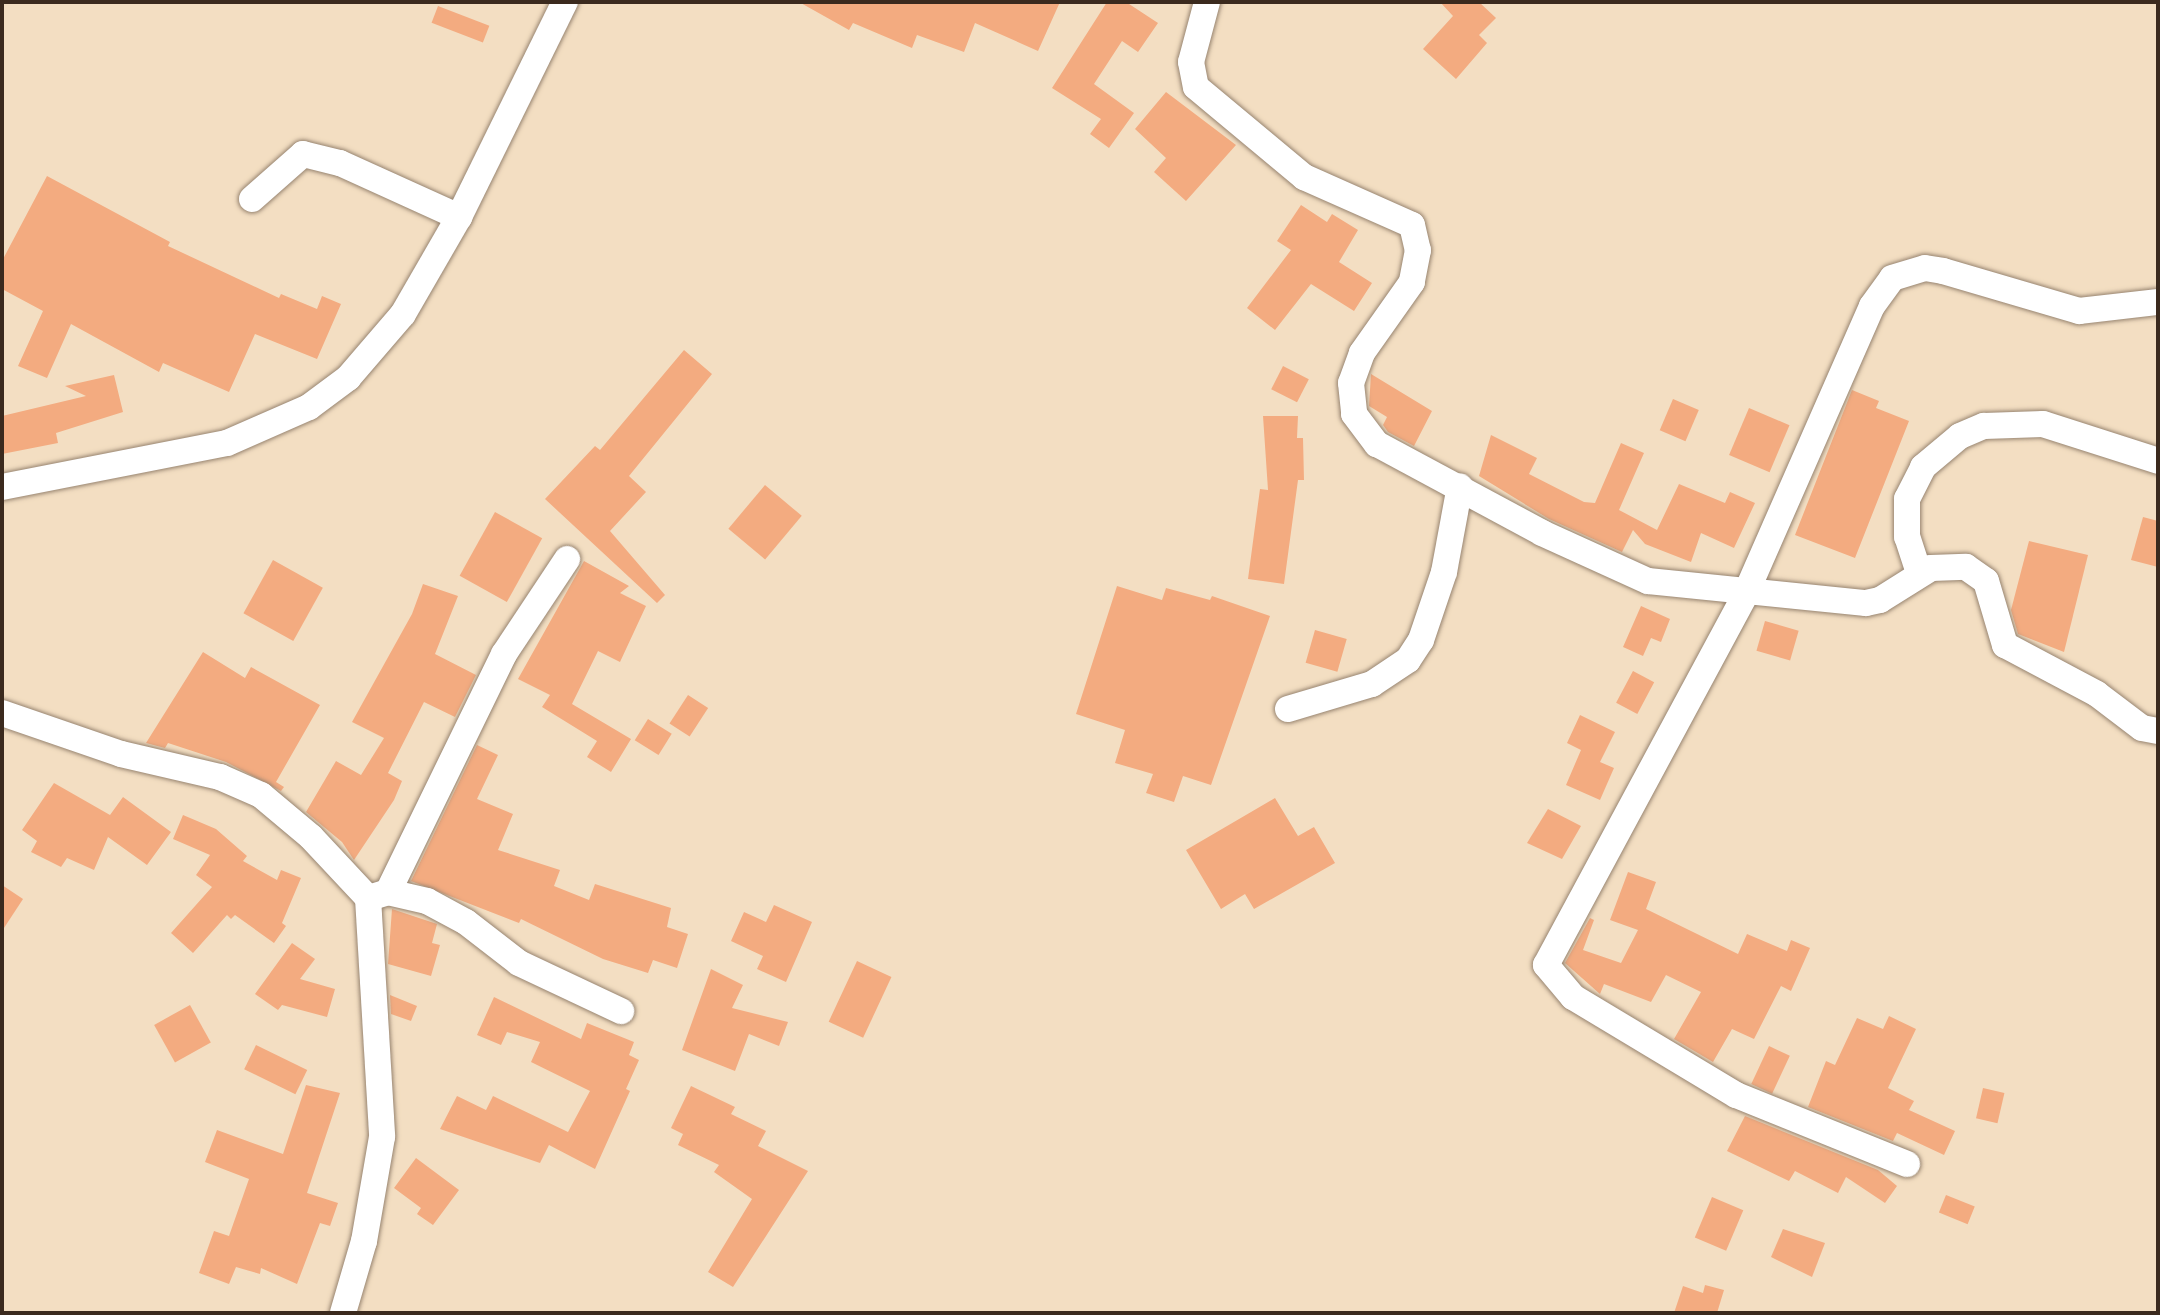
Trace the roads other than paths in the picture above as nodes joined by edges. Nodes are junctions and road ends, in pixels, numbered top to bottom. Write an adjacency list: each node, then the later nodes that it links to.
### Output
1 (565, 2): 4 (street)
2 (1207, 2): 7 (street)
3 (252, 199): 4 (street)
4 (459, 217): 8 (street)
5 (2158, 302): 11 (street)
6 (2158, 461): 10 (street)
7 (1460, 486): 11 (street); 12 (street)
8 (2, 487)
9 (567, 559): 15 (street)
10 (1919, 573): 11 (street); 14 (street)
11 (1746, 593): 17 (street)
12 (1288, 709)
13 (2, 713): 15 (street)
14 (2158, 731)
15 (378, 895): 16 (street); 18 (street)
16 (621, 1011)
17 (1907, 1164)
18 (343, 1313)

